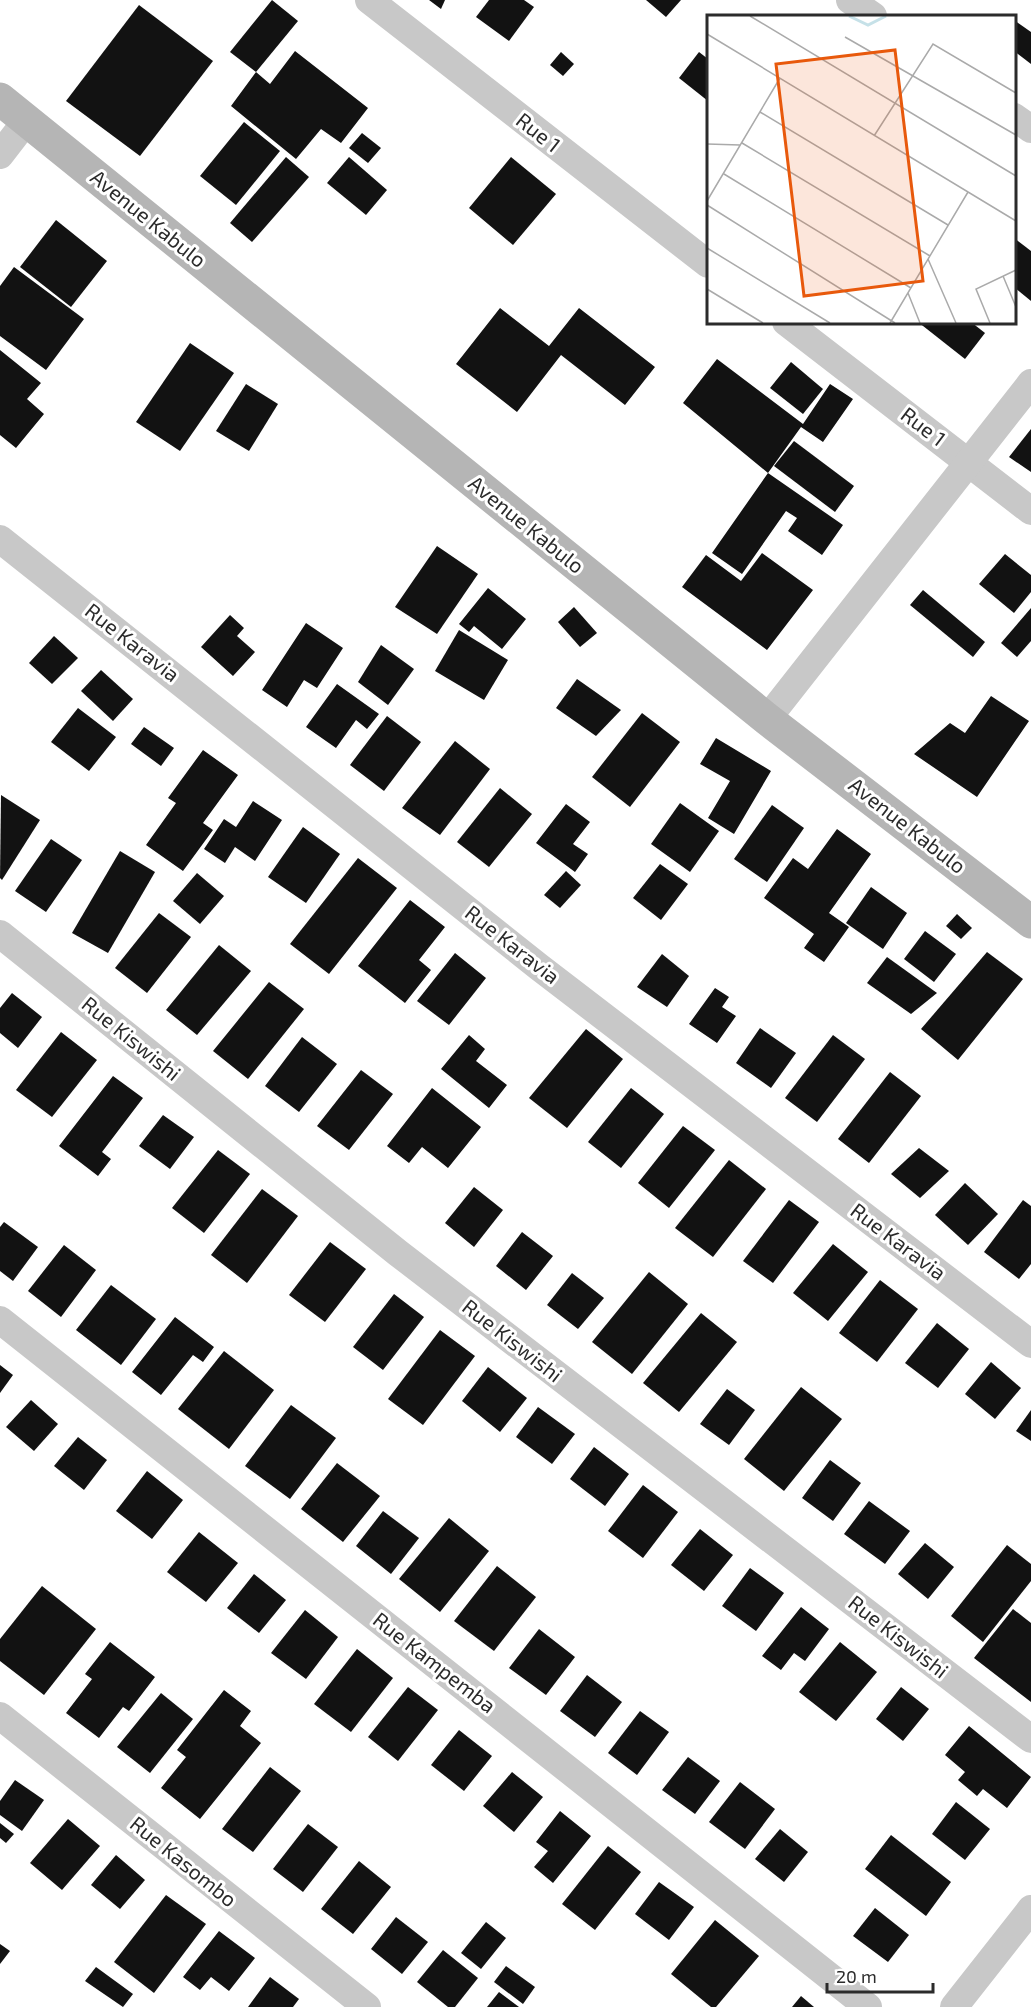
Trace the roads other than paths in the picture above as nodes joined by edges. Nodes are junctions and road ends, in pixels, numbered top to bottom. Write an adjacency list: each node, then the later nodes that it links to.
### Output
1 (369, 0): 9 (street, Rue 1)
2 (849, 0): 3 (street)
3 (872, 15)
4 (0, 99): 6 (street, Avenue Kabulo)
5 (1016, 118): 7 (street)
6 (27, 120): 8 (street); 15 (street, Avenue Kabulo)
7 (1031, 129)
8 (0, 155)
9 (707, 263)
10 (789, 324): 12 (street, Rue 1)
11 (1031, 383): 12 (street)
12 (970, 462): 13 (street, Rue 1); 15 (street)
13 (1031, 511)
14 (0, 539): 19 (street, Rue Karavia)
15 (767, 719): 16 (street, Avenue Kabulo)
16 (1031, 922)
17 (0, 934): 21 (street, Rue Kiswishi)
18 (0, 1320): 24 (street, Rue Kampemba)
19 (1031, 1344)
20 (0, 1716): 23 (street, Rue Kasombo)
21 (1031, 1739)
22 (1031, 1909): 25 (street)
23 (367, 2007)
24 (868, 2007)
25 (954, 2007)

